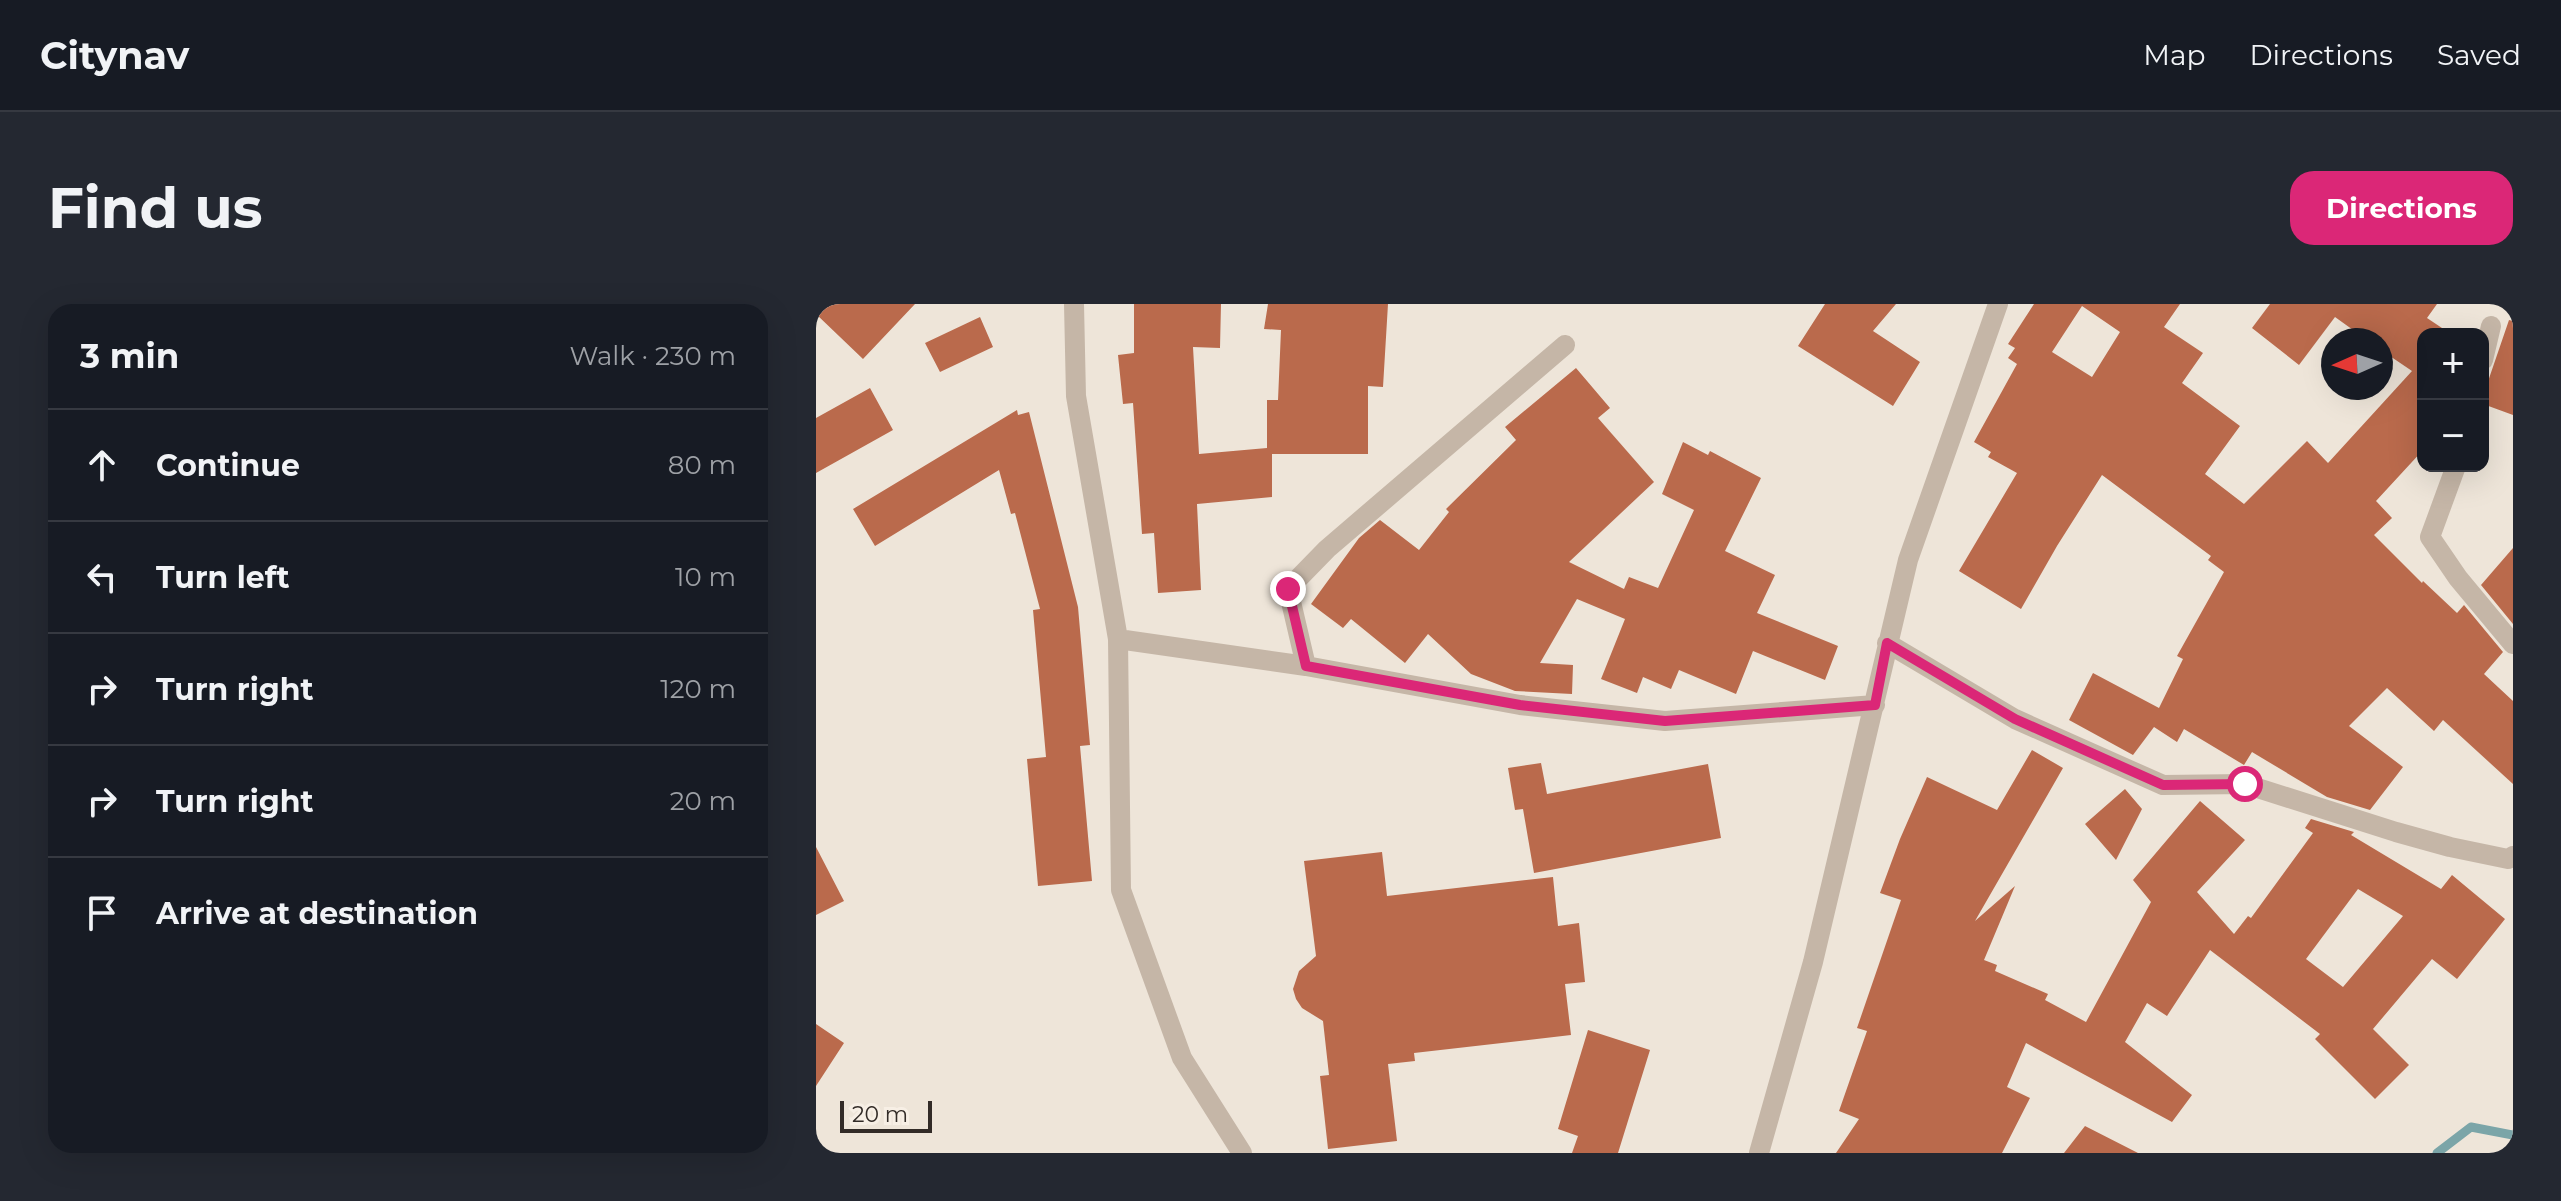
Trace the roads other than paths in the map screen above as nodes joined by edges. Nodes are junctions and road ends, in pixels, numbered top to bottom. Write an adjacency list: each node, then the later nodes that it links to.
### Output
1 (1074, 304): 7 (street)
2 (1998, 304): 8 (street)
3 (2491, 326): 4 (street)
4 (2489, 334)
5 (1565, 345): 10 (street)
6 (2454, 472): 9 (street)
7 (1118, 639): 10 (street); 13 (street)
8 (1887, 643): 11 (street); 12 (street)
9 (2513, 644)
10 (1306, 666): 11 (street)
11 (1875, 705): 14 (street)
12 (2513, 856)
13 (1242, 1153)
14 (1759, 1153)

